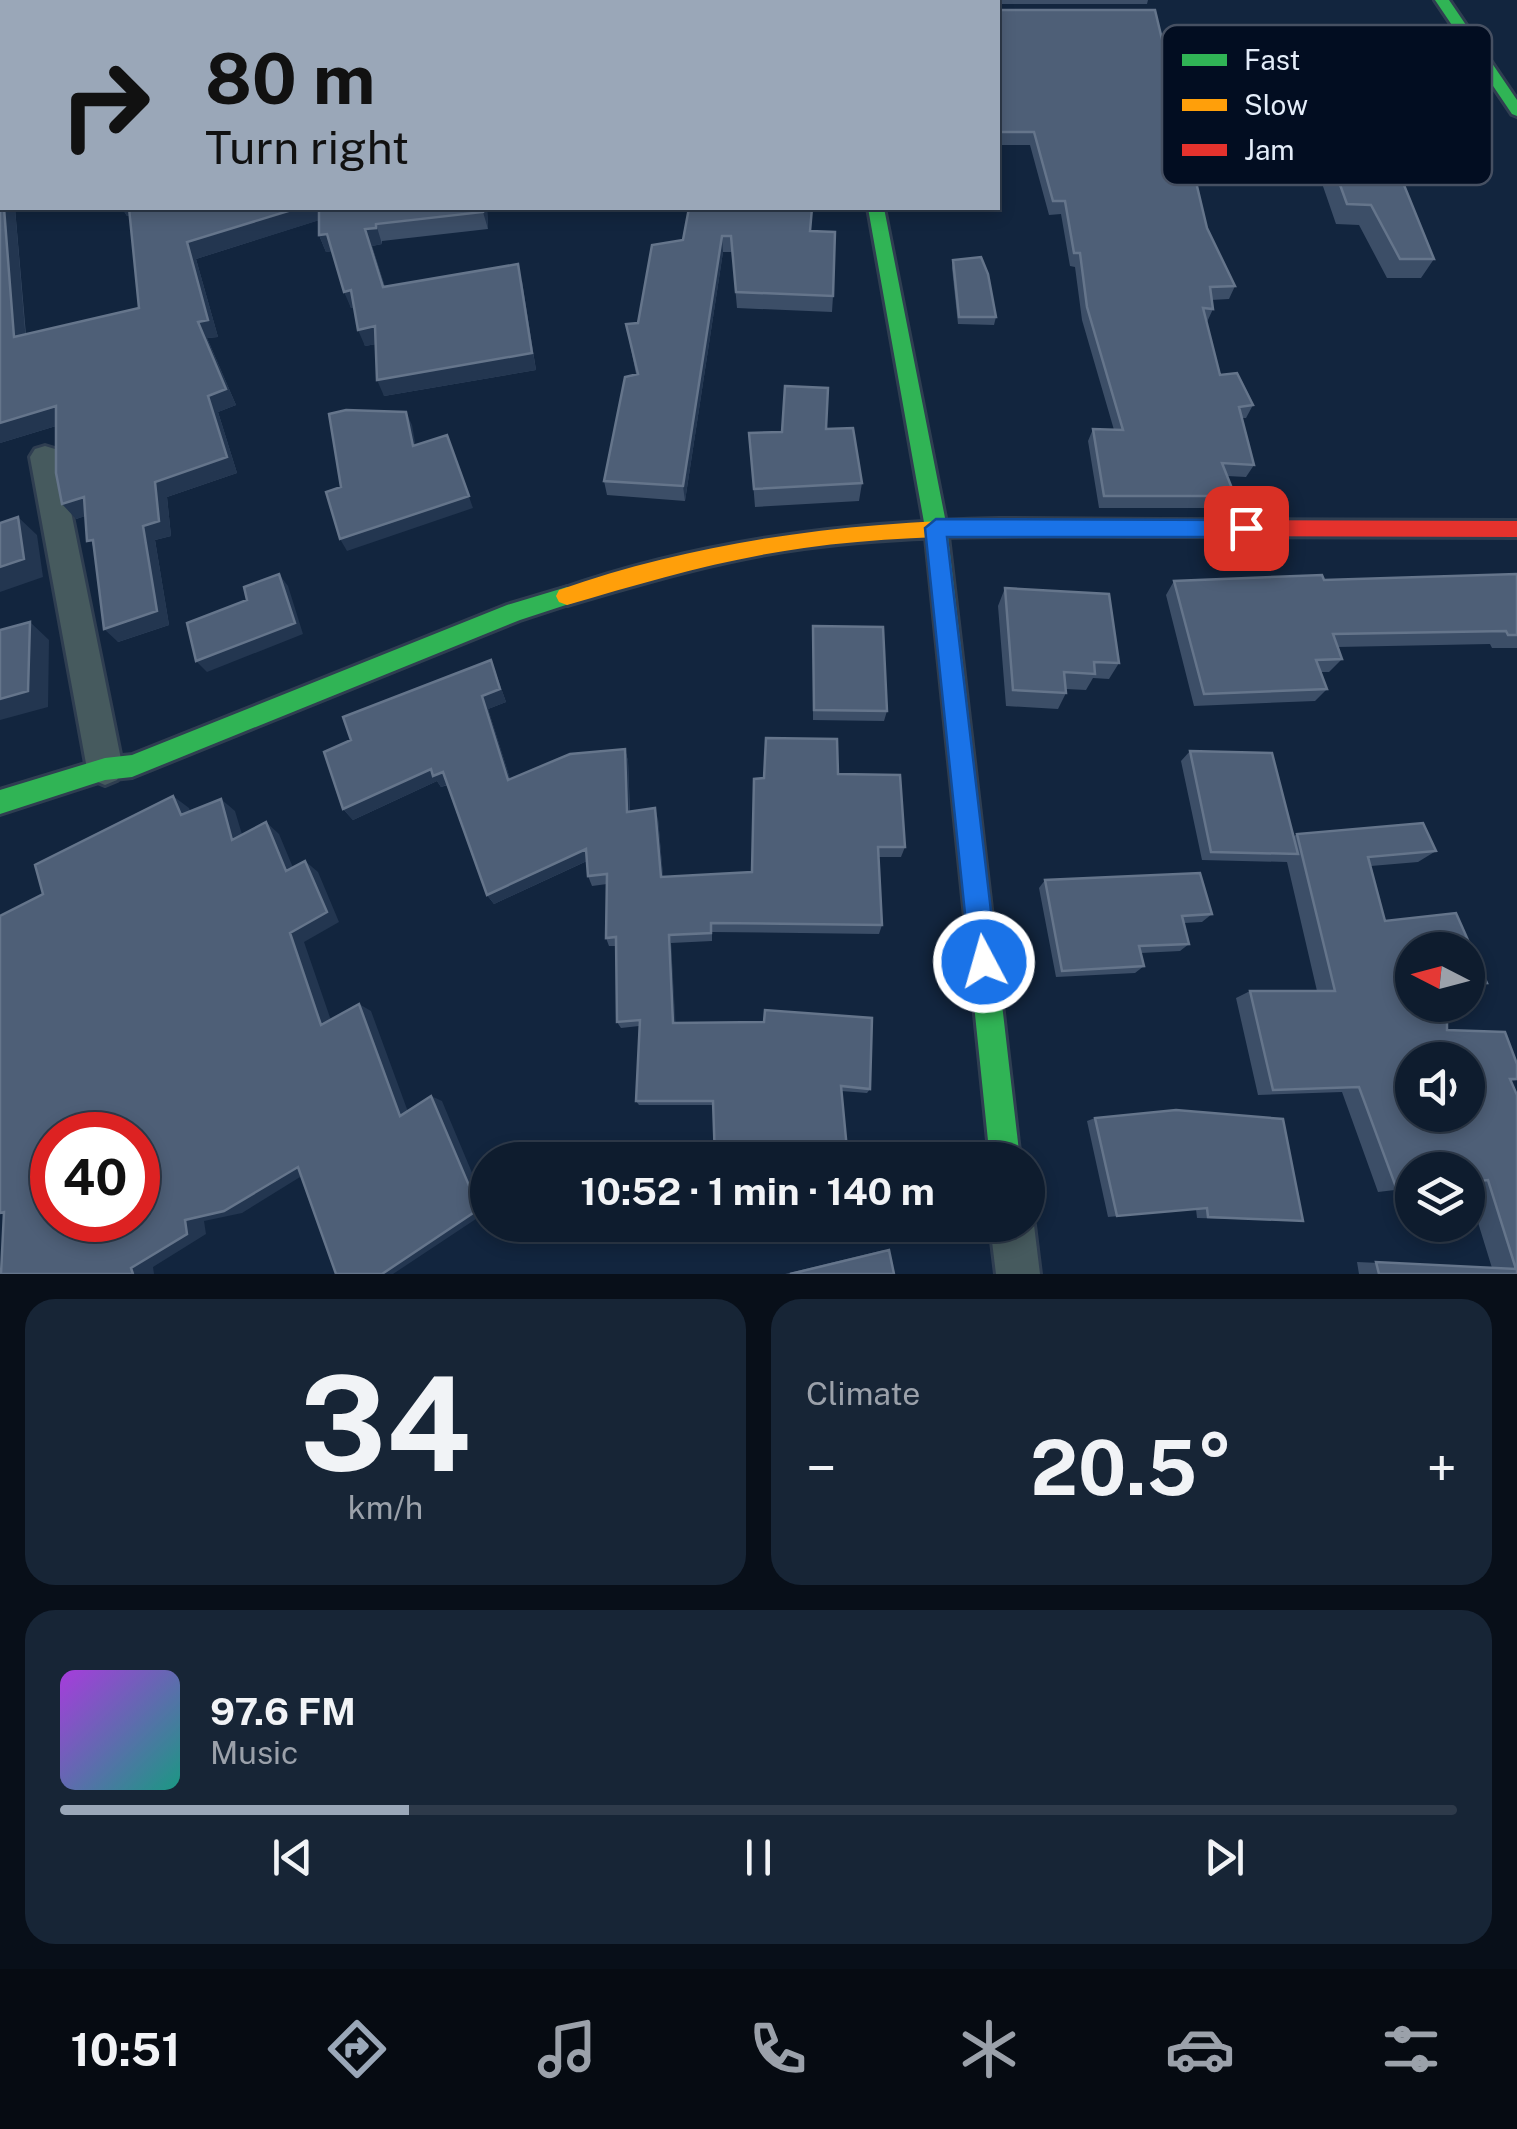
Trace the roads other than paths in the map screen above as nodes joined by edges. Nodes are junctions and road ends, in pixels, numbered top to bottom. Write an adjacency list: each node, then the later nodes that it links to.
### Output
1 (1442, 0): 2 (main road)
2 (1459, 25)
3 (1492, 74): 4 (main road)
4 (1517, 111)
5 (876, 210): 7 (main road)
6 (45, 457): 9 (street)
7 (936, 528): 8 (main road); 9 (main road); 11 (main road)
8 (1517, 529)
9 (105, 769): 10 (main road)
10 (0, 802)
11 (1003, 1142)
12 (1014, 1242): 13 (street)
13 (1018, 1274)

